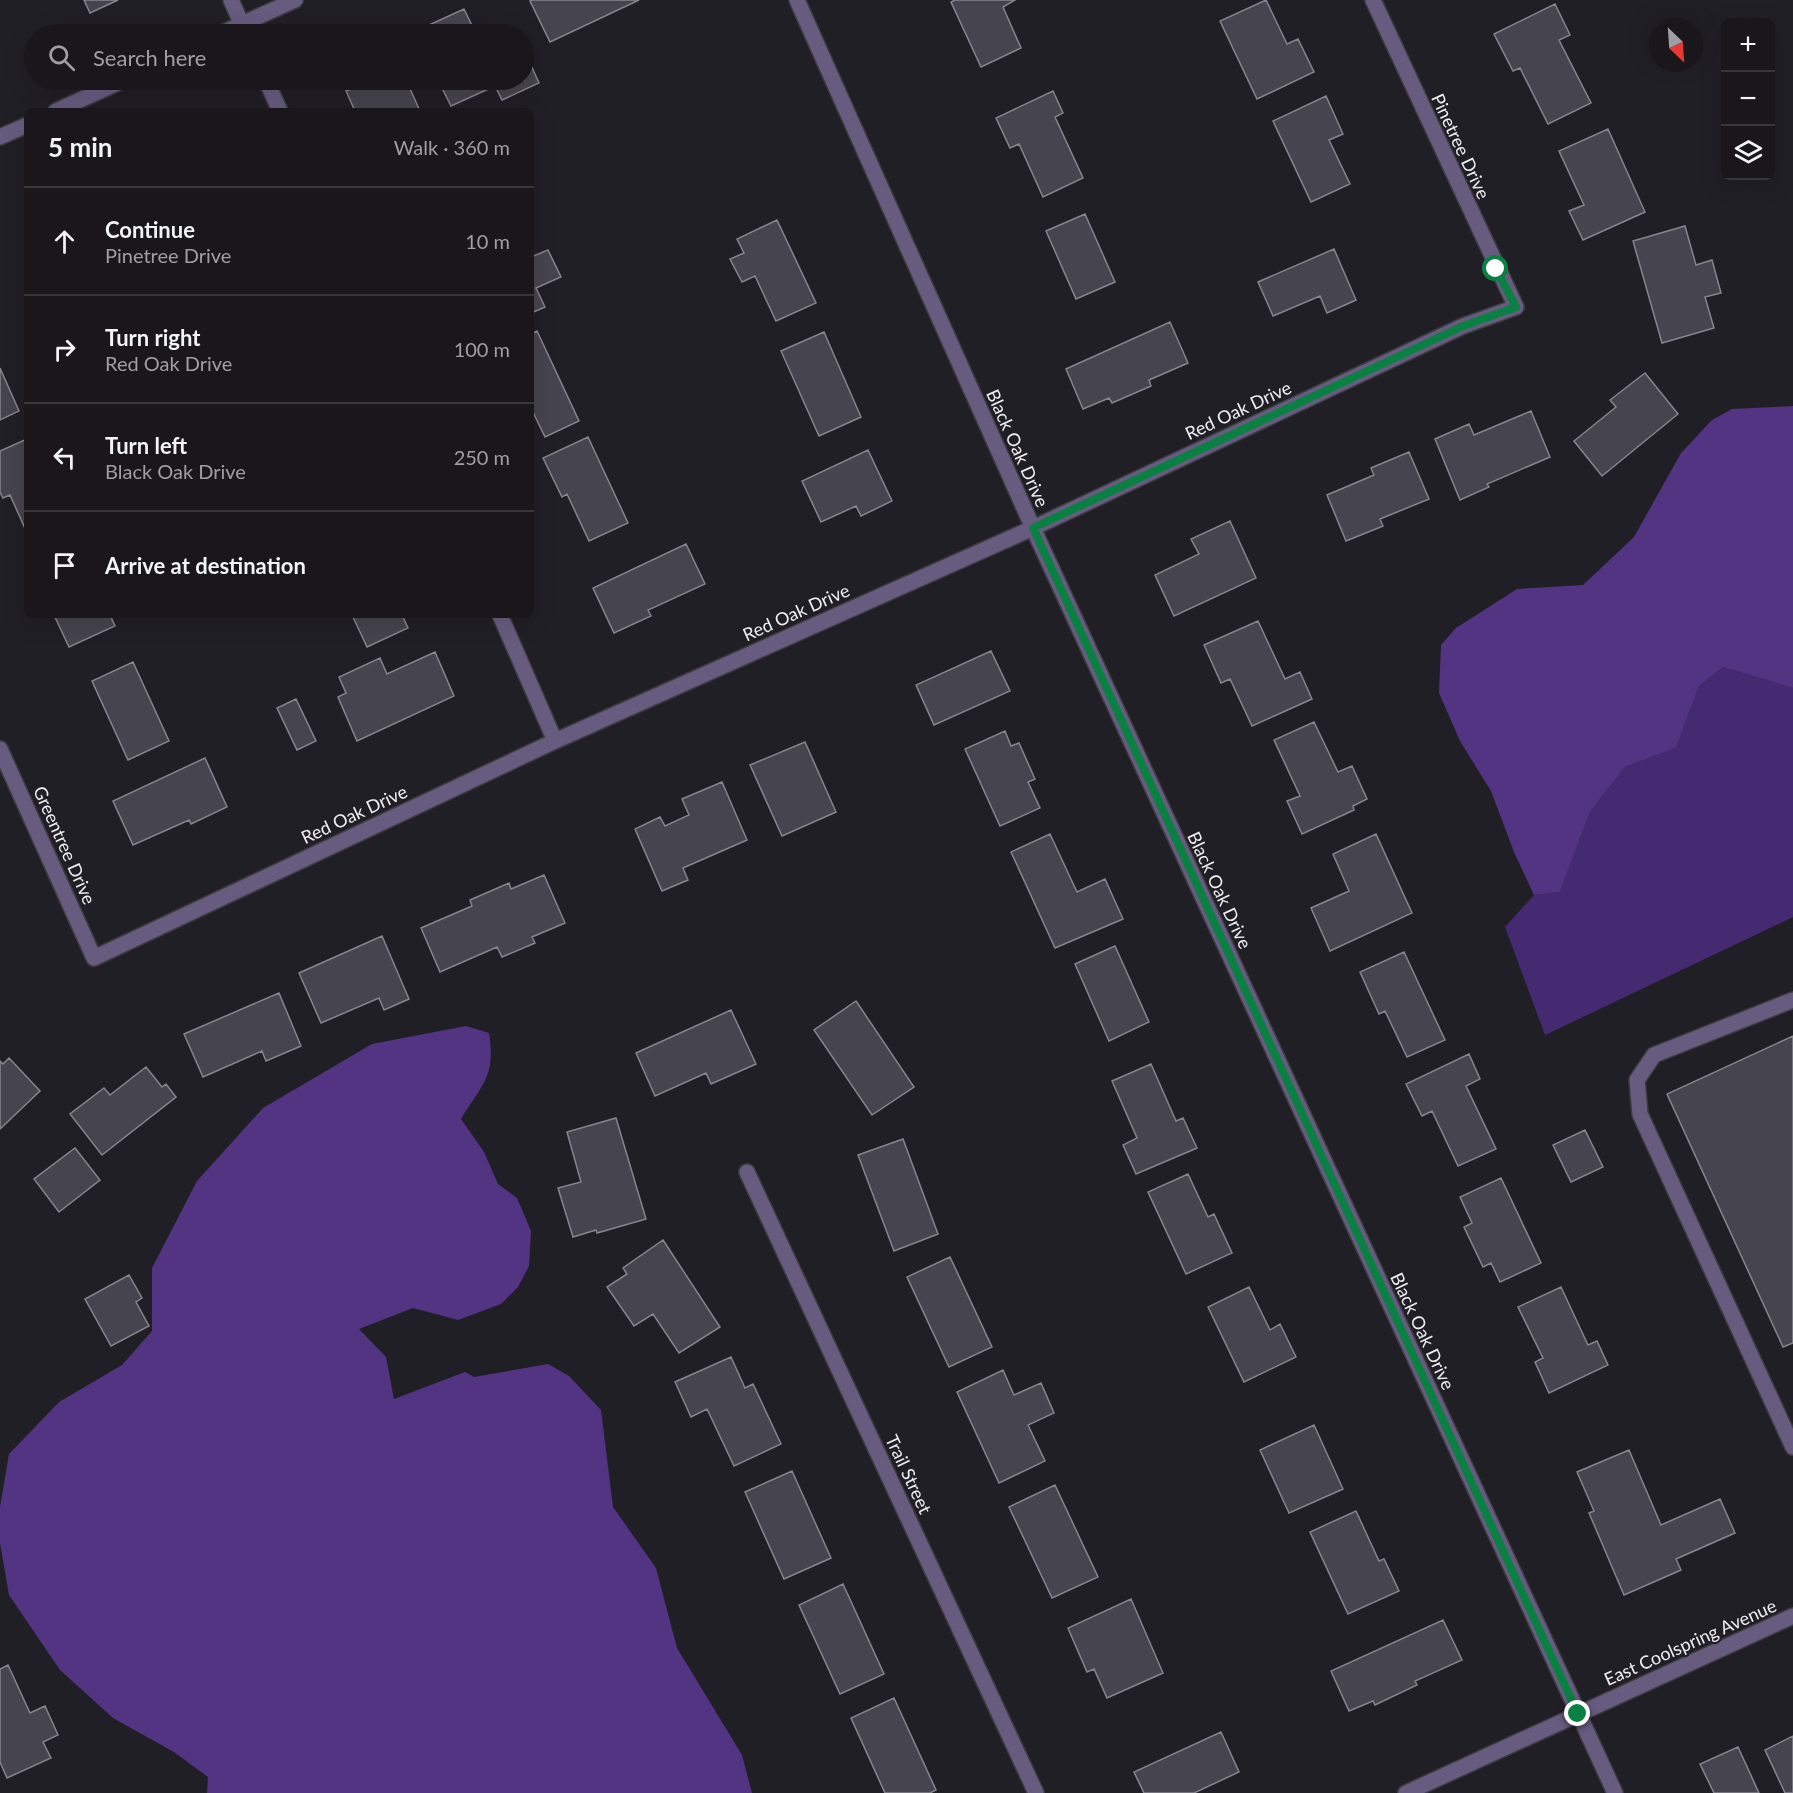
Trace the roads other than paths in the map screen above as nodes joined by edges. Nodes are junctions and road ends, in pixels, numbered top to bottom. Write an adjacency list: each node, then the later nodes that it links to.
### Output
1 (231, 0): 5 (street)
2 (295, 0): 6 (street)
3 (797, 0): 14 (street, Black Oak Drive)
4 (1373, 0): 13 (street, Pinetree Drive)
5 (242, 24)
6 (253, 24)
7 (102, 90): 9 (street)
8 (271, 90): 10 (street)
9 (63, 108)
10 (279, 108)
11 (24, 126): 12 (street)
12 (0, 137)
13 (1516, 307): 14 (street, Red Oak Drive)
14 (1033, 528): 16 (street, Red Oak Drive); 23 (street, Black Oak Drive)
15 (501, 618): 16 (street)
16 (555, 741): 18 (street, Red Oak Drive)
17 (0, 749): 18 (street, Greentree Drive)
18 (94, 958)
19 (1793, 1000): 21 (street)
20 (747, 1172): 24 (street, Trail Street)
21 (1793, 1447)
22 (1793, 1616): 23 (street, East Coolspring Avenue)
23 (1578, 1714): 25 (street, East Coolspring Avenue); 26 (street, Black Oak Drive)
24 (1036, 1793)
25 (1406, 1793)
26 (1615, 1793)

